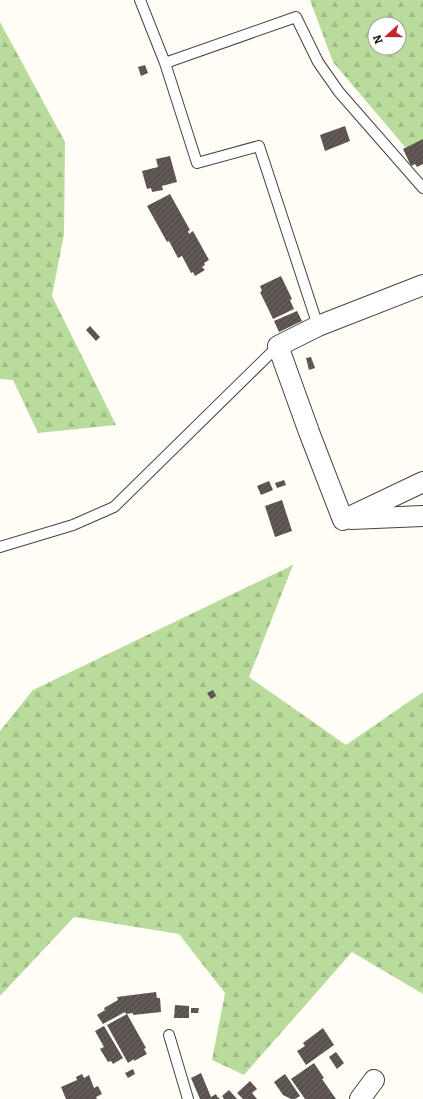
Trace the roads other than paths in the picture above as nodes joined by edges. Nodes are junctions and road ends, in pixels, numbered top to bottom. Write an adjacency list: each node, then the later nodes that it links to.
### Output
1 (140, 0): 2 (lane)
2 (165, 63): 3 (lane); 5 (lane)
3 (423, 188)
4 (423, 285): 5 (street)
5 (318, 326): 6 (street)
6 (278, 346): 9 (street); 10 (lane)
7 (423, 482): 9 (street)
8 (423, 516): 9 (street)
9 (343, 520)
10 (0, 547)
11 (169, 1035): 13 (lane)
12 (374, 1080): 14 (street)
13 (188, 1099)
14 (360, 1099)

